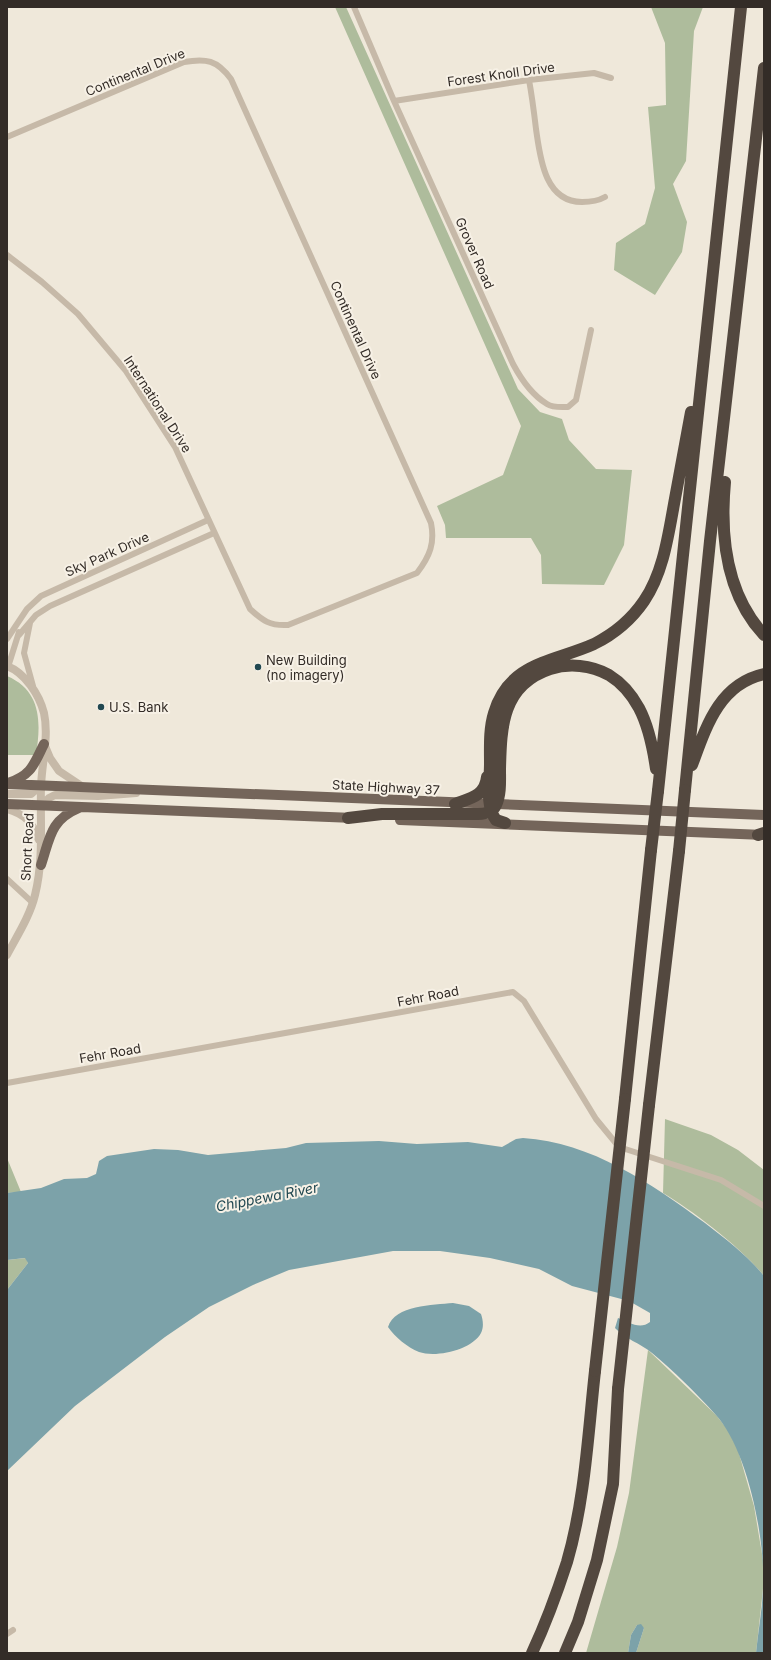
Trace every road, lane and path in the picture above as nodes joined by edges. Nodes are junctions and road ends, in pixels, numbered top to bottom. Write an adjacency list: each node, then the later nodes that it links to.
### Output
1 (354, 7): 6 (street, Grover Road)
2 (741, 7): 12 (highway)
3 (764, 68): 11 (highway)
4 (611, 78): 5 (street, Forest Knoll Drive)
5 (529, 80): 6 (street, Forest Knoll Drive); 8 (street)
6 (394, 100): 10 (street, Grover Road)
7 (7, 137): 14 (street, Continental Drive)
8 (605, 196)
9 (7, 255): 13 (street, International Drive)
10 (591, 330)
11 (732, 351): 18 (highway); 29 (highway)
12 (703, 365): 24 (highway); 28 (highway)
13 (208, 520): 14 (street, International Drive); 15 (street, Sky Park Drive)
14 (214, 533): 16 (street, Sky Park Drive)
15 (22, 618): 17 (street, Sky Park Drive); 19 (street, Sky Park Drive)
16 (32, 620): 17 (street, Sky Park Drive); 22 (street)
17 (19, 634): 20 (street, Sky Park Drive)
18 (764, 635)
19 (7, 639)
20 (8, 666): 22 (street, Short Road)
21 (764, 674): 29 (highway)
22 (34, 690): 23 (street, Short Road)
23 (44, 744): 25 (main road); 26 (street, Short Road); 27 (street)
24 (490, 752): 33 (highway); 36 (highway)
25 (7, 784): 26 (main road, State Highway 37)
26 (41, 786): 27 (main road, State Highway 37); 31 (street); 34 (street, Short Road)
27 (83, 787): 30 (main road, State Highway 37)
28 (658, 787): 36 (highway); 49 (highway, bridge)
29 (685, 788): 50 (highway, bridge)
30 (162, 790): 33 (main road, State Highway 37); 34 (street)
31 (7, 794)
32 (7, 804): 34 (main road)
33 (456, 804): 36 (main road, State Highway 37)
34 (41, 806): 35 (main road); 42 (street, Short Road)
35 (81, 807): 39 (main road); 43 (main road)
36 (492, 807): 38 (main road, State Highway 37); 39 (highway); 40 (highway)
37 (7, 809): 42 (street)
38 (764, 815)
39 (348, 818): 40 (main road)
40 (504, 823): 41 (main road)
41 (762, 834)
42 (41, 847): 43 (street, Short Road)
43 (41, 865): 45 (street, Short Road)
44 (7, 879): 45 (street)
45 (33, 903): 46 (street, Short Road)
46 (7, 955)
47 (7, 1083): 48 (street, Fehr Road)
48 (764, 1206)
49 (532, 1653)
50 (565, 1653)

